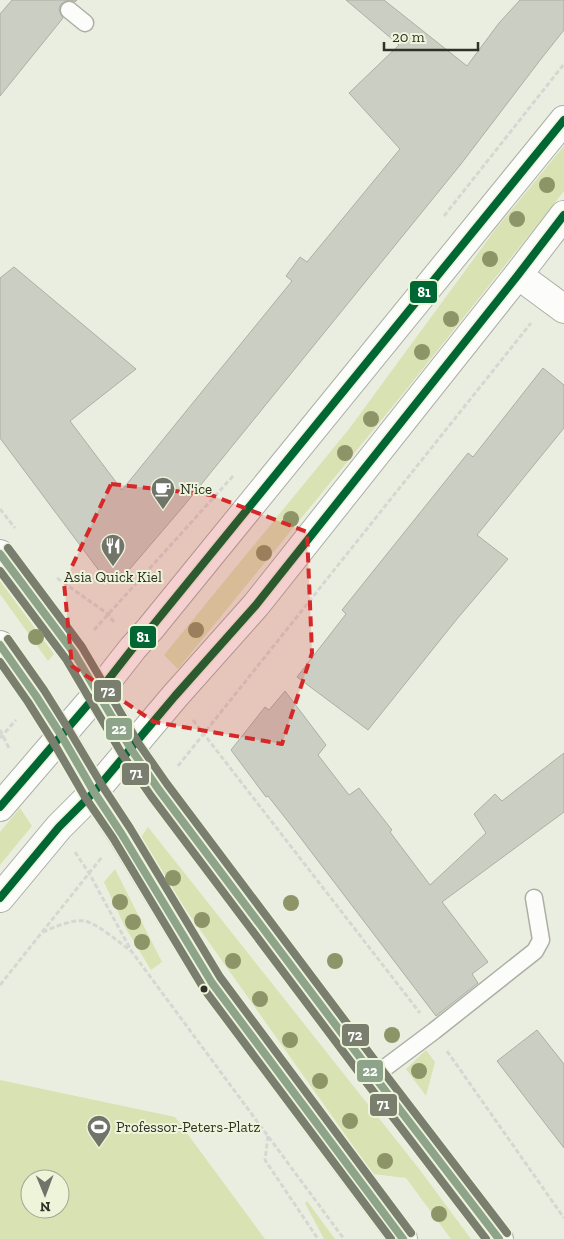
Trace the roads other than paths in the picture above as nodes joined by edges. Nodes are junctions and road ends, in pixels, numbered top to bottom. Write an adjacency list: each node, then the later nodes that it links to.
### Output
1 (69, 10): 2 (lane)
2 (85, 23)
3 (564, 120): 9 (main road)
4 (564, 215): 5 (main road)
5 (518, 275): 6 (main road); 11 (main road)
6 (557, 304)
7 (0, 554): 9 (main road)
8 (0, 645): 10 (main road)
9 (97, 694): 10 (main road); 11 (main road)
10 (61, 736): 12 (main road); 13 (main road)
11 (131, 749): 12 (main road); 16 (main road)
12 (94, 792): 14 (main road); 17 (main road)
13 (0, 807)
14 (0, 898)
15 (534, 898): 16 (lane)
16 (374, 1076): 18 (main road)
17 (403, 1239)
18 (499, 1239)

